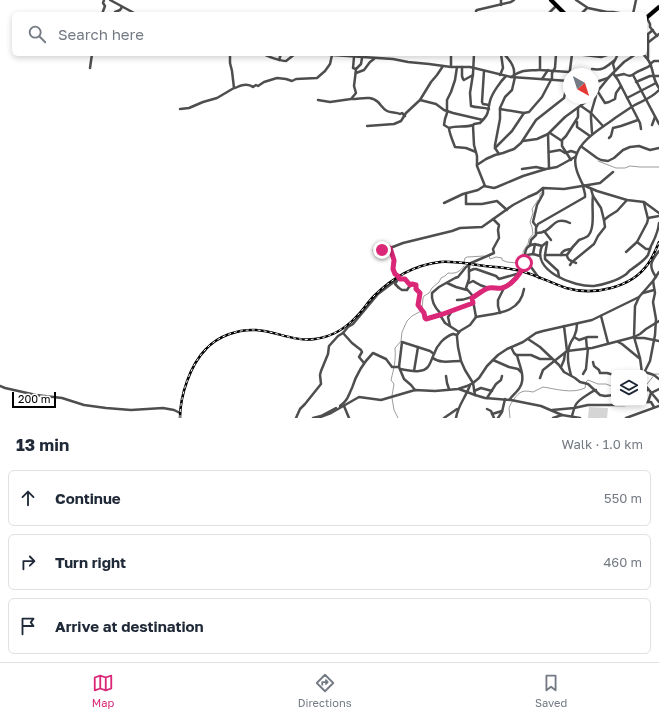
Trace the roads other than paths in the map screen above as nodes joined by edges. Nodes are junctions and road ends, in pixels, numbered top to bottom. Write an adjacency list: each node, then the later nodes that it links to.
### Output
1 (104, 0): 13 (street)
2 (110, 0): 10 (street)
3 (501, 0): 8 (street)
4 (514, 0): 8 (street)
5 (551, 0): 9 (main road)
6 (576, 0): 12 (street)
7 (636, 0): 21 (street)
8 (501, 5): 16 (street)
9 (556, 6): 17 (street); 18 (main road)
10 (122, 7): 14 (street); 15 (street)
11 (659, 7): 22 (main road)
12 (588, 8): 19 (street); 20 (street)
13 (103, 12)
14 (115, 12)
15 (132, 12)
16 (476, 12)
17 (550, 12)
18 (563, 12)
19 (582, 12)
20 (607, 12)
21 (633, 12)
22 (647, 18)
23 (647, 20): 24 (street)
24 (653, 30): 25 (street); 26 (street)
25 (658, 35): 27 (street)
26 (647, 39)
27 (647, 43)
28 (647, 52): 52 (street)
29 (92, 56): 61 (street)
30 (230, 56): 101 (street)
31 (266, 56): 53 (street)
32 (281, 56): 53 (street)
33 (292, 56): 53 (street)
34 (332, 56): 84 (street)
35 (343, 56): 48 (street)
36 (451, 56): 58 (street)
37 (474, 56): 62 (street)
38 (501, 56): 71 (street)
39 (506, 56): 74 (street)
40 (540, 56): 63 (street)
41 (556, 56): 68 (street)
42 (572, 56): 68 (street)
43 (588, 56): 44 (street)
44 (605, 56)
45 (617, 56): 54 (street)
46 (633, 56): 70 (street)
47 (645, 56): 52 (street)
48 (354, 57): 49 (street); 66 (street)
49 (362, 58): 50 (street); 66 (street)
50 (374, 58): 57 (street); 66 (street)
51 (659, 58): 55 (street)
52 (648, 59): 56 (street)
53 (280, 60)
54 (615, 60): 65 (street); 70 (street)
55 (657, 61): 56 (street)
56 (651, 64): 72 (street); 75 (street)
57 (443, 66): 58 (street); 93 (street)
58 (451, 67): 59 (street)
59 (457, 67): 60 (street); 102 (street)
60 (462, 67): 62 (street); 69 (street)
61 (90, 68)
62 (474, 68): 67 (street); 69 (street)
63 (539, 70): 64 (street); 74 (street)
64 (548, 70): 68 (street); 77 (street)
65 (599, 70)
66 (356, 71): 90 (street)
67 (484, 71): 71 (street); 98 (street)
68 (554, 71): 78 (street)
69 (473, 74): 98 (street)
70 (613, 74): 72 (street); 80 (street); 83 (street); 86 (street)
71 (500, 75): 73 (street)
72 (633, 75): 81 (street)
73 (506, 76): 74 (street); 98 (street)
74 (516, 76): 77 (street); 100 (street)
75 (653, 76): 76 (street); 81 (street); 82 (street)
76 (659, 76)
77 (542, 79): 78 (street)
78 (551, 80): 79 (street); 103 (street)
79 (563, 81)
80 (599, 81)
81 (636, 82): 87 (street)
82 (656, 83): 85 (street); 87 (street)
83 (621, 86): 88 (street); 89 (street)
84 (235, 88)
85 (659, 89): 94 (street)
86 (599, 90)
87 (641, 91): 89 (street); 94 (street)
88 (599, 98)
89 (627, 98): 99 (street)
90 (352, 99): 92 (street); 105 (street)
91 (563, 99): 120 (street)
92 (318, 100)
93 (420, 100): 102 (street); 105 (street)
94 (646, 100): 99 (street); 106 (street)
95 (582, 104): 97 (street)
96 (594, 104): 104 (street)
97 (579, 106): 104 (street); 108 (street); 117 (street)
98 (489, 107): 107 (street)
99 (632, 107): 109 (street); 114 (street)
100 (500, 109): 103 (street); 123 (street)
101 (180, 110)
102 (447, 110): 107 (street); 115 (street)
103 (524, 113): 123 (street)
104 (591, 113): 114 (street); 118 (street)
105 (403, 114): 113 (street)
106 (655, 116): 111 (street); 112 (street)
107 (483, 120): 110 (street)
108 (577, 120): 118 (street); 121 (street)
109 (638, 120): 116 (street); 119 (street)
110 (473, 124): 115 (street); 125 (street)
111 (659, 124)
112 (652, 125)
113 (367, 126)
114 (603, 126): 118 (street)
115 (449, 128): 125 (street)
116 (641, 129)
117 (549, 134): 120 (street); 121 (street); 126 (street)
118 (592, 135): 122 (street)
119 (609, 138)
120 (523, 141): 129 (street)
121 (562, 141): 127 (street)
122 (582, 147): 124 (street); 128 (street)
123 (495, 148): 129 (street)
124 (659, 148)
125 (476, 152): 132 (street)
126 (549, 152): 127 (street); 133 (street)
127 (567, 153): 128 (street); 131 (street)
128 (578, 153): 130 (street)
129 (499, 154): 132 (street)
130 (576, 157): 131 (street); 137 (street)
131 (571, 160): 133 (street)
132 (477, 165): 136 (street)
133 (548, 169): 134 (street); 136 (street)
134 (522, 170)
135 (613, 172): 137 (street)
136 (485, 186): 140 (street)
137 (582, 186): 138 (street); 139 (street); 152 (street)
138 (543, 188): 145 (street); 152 (street)
139 (591, 189): 141 (street); 142 (street)
140 (466, 194): 144 (street); 145 (street)
141 (593, 196): 149 (street); 162 (street)
142 (628, 200): 143 (street); 149 (street)
143 (644, 202): 146 (street); 147 (street)
144 (444, 203)
145 (507, 210): 148 (street)
146 (659, 214): 147 (street)
147 (648, 218): 156 (street)
148 (493, 219): 160 (street); 174 (street)
149 (604, 220): 173 (street)
150 (570, 223): 153 (street)
151 (659, 223): 161 (street)
152 (536, 226): 154 (street)
153 (544, 231): 154 (street); 155 (street)
154 (536, 233): 158 (street)
155 (551, 240)
156 (637, 242): 161 (street); 165 (street)
157 (536, 244): 158 (street); 159 (street); 166 (street)
158 (530, 246): 172 (street)
159 (542, 246): 170 (street); 171 (street)
160 (390, 248): 163 (street); 181 (street)
161 (650, 248): 179 (street)
162 (571, 249): 168 (street); 169 (street)
163 (374, 250)
164 (659, 251): 180 (street)
165 (626, 252)
166 (533, 254): 167 (street); 171 (street)
167 (527, 255)
168 (560, 255): 169 (street); 170 (street)
169 (567, 255): 173 (street)
170 (545, 256): 171 (street); 179 (street)
171 (541, 258): 179 (street)
172 (524, 260): 178 (street); 182 (street)
173 (574, 262): 175 (street)
174 (470, 265): 176 (street); 184 (street)
175 (570, 265)
176 (469, 271): 178 (street); 185 (street)
177 (659, 272): 180 (street)
178 (520, 273): 187 (street)
179 (559, 277)
180 (656, 277): 183 (street)
181 (398, 278): 186 (street); 186 (street); 209 (street)
182 (539, 278)
183 (653, 281): 191 (street); 192 (street)
184 (447, 283): 190 (street); 200 (street)
185 (469, 283): 188 (street); 190 (street)
186 (410, 285): 200 (street)
187 (504, 287): 188 (street); 199 (street)
188 (488, 288): 195 (street)
189 (524, 289): 199 (street)
190 (467, 290): 195 (street)
191 (654, 290): 192 (street); 193 (street); 204 (street)
192 (643, 294): 194 (street)
193 (659, 295)
194 (640, 297): 201 (street); 214 (street)
195 (472, 298): 196 (street); 197 (street)
196 (457, 300)
197 (473, 303): 198 (street); 202 (street)
198 (452, 311): 200 (street); 206 (street)
199 (500, 313): 202 (street)
200 (441, 315): 206 (street)
201 (601, 316): 205 (street); 220 (street)
202 (476, 317): 210 (street)
203 (659, 322): 204 (street)
204 (656, 323): 208 (street); 217 (street)
205 (577, 324): 207 (street); 211 (street)
206 (450, 326): 210 (street)
207 (564, 326): 216 (street); 226 (street)
208 (644, 331): 214 (street); 215 (street)
209 (343, 332): 234 (street); 283 (street)
210 (458, 333): 223 (street); 232 (street)
211 (574, 337): 213 (street); 226 (street)
212 (597, 337): 213 (street)
213 (586, 338): 224 (street)
214 (634, 338): 215 (street); 219 (street); 229 (street)
215 (644, 338): 217 (street)
216 (528, 339): 222 (street); 231 (street)
217 (654, 339): 218 (street); 238 (street)
218 (659, 341)
219 (617, 342): 220 (street); 229 (street)
220 (608, 343): 224 (street)
221 (418, 347): 225 (street); 235 (street); 239 (street)
222 (511, 347): 227 (street); 230 (street)
223 (437, 348): 225 (street); 228 (street)
224 (588, 348): 226 (street); 241 (street)
225 (430, 351): 228 (street)
226 (567, 351): 231 (street); 236 (street); 246 (street)
227 (516, 355): 231 (street); 240 (street)
228 (433, 356): 232 (street); 239 (street)
229 (640, 358): 237 (street)
230 (493, 360): 240 (street); 249 (street)
231 (553, 360): 236 (street); 247 (street)
232 (461, 361): 249 (street)
233 (593, 362): 242 (street)
234 (364, 363): 235 (street); 284 (street)
235 (400, 368): 239 (street); 254 (street)
236 (560, 368): 246 (street)
237 (643, 370)
238 (646, 370)
239 (414, 371)
240 (522, 372): 265 (street)
241 (583, 374)
242 (611, 374)
243 (647, 374): 248 (street)
244 (446, 376): 255 (street)
245 (502, 376): 258 (street)
246 (572, 376): 256 (street)
247 (540, 378)
248 (659, 379)
249 (472, 384): 251 (street); 257 (street); 259 (street)
250 (0, 386): 277 (street)
251 (458, 389): 255 (street); 259 (street)
252 (648, 389): 260 (street)
253 (659, 389): 260 (street)
254 (414, 390): 255 (street); 268 (street)
255 (449, 390)
256 (596, 390): 262 (street); 272 (street)
257 (474, 391): 258 (street); 261 (street)
258 (492, 391): 263 (street)
259 (468, 392): 261 (street); 273 (street)
260 (651, 393): 266 (street); 267 (street)
261 (475, 395): 263 (street)
262 (611, 395)
263 (487, 398): 264 (street)
264 (505, 399): 265 (street); 276 (street)
265 (513, 400): 275 (street)
266 (648, 402): 271 (street)
267 (659, 402)
268 (344, 406): 282 (street); 286 (street)
269 (611, 406): 272 (street)
270 (659, 406): 271 (street)
271 (654, 407): 281 (street)
272 (574, 408): 275 (street); 280 (street)
273 (457, 409): 287 (street); 288 (street)
274 (487, 409): 278 (street)
275 (552, 410): 279 (street)
276 (502, 411): 278 (street); 290 (street)
277 (180, 413)
278 (492, 414): 289 (street)
279 (562, 415): 280 (street); 291 (street)
280 (572, 416): 292 (street)
281 (636, 416): 293 (street)
282 (325, 417): 285 (street)
283 (296, 418)
284 (313, 418)
285 (318, 418)
286 (349, 418)
287 (444, 418)
288 (456, 418)
289 (494, 418)
290 (498, 418)
291 (553, 418)
292 (580, 418)
293 (626, 418)

